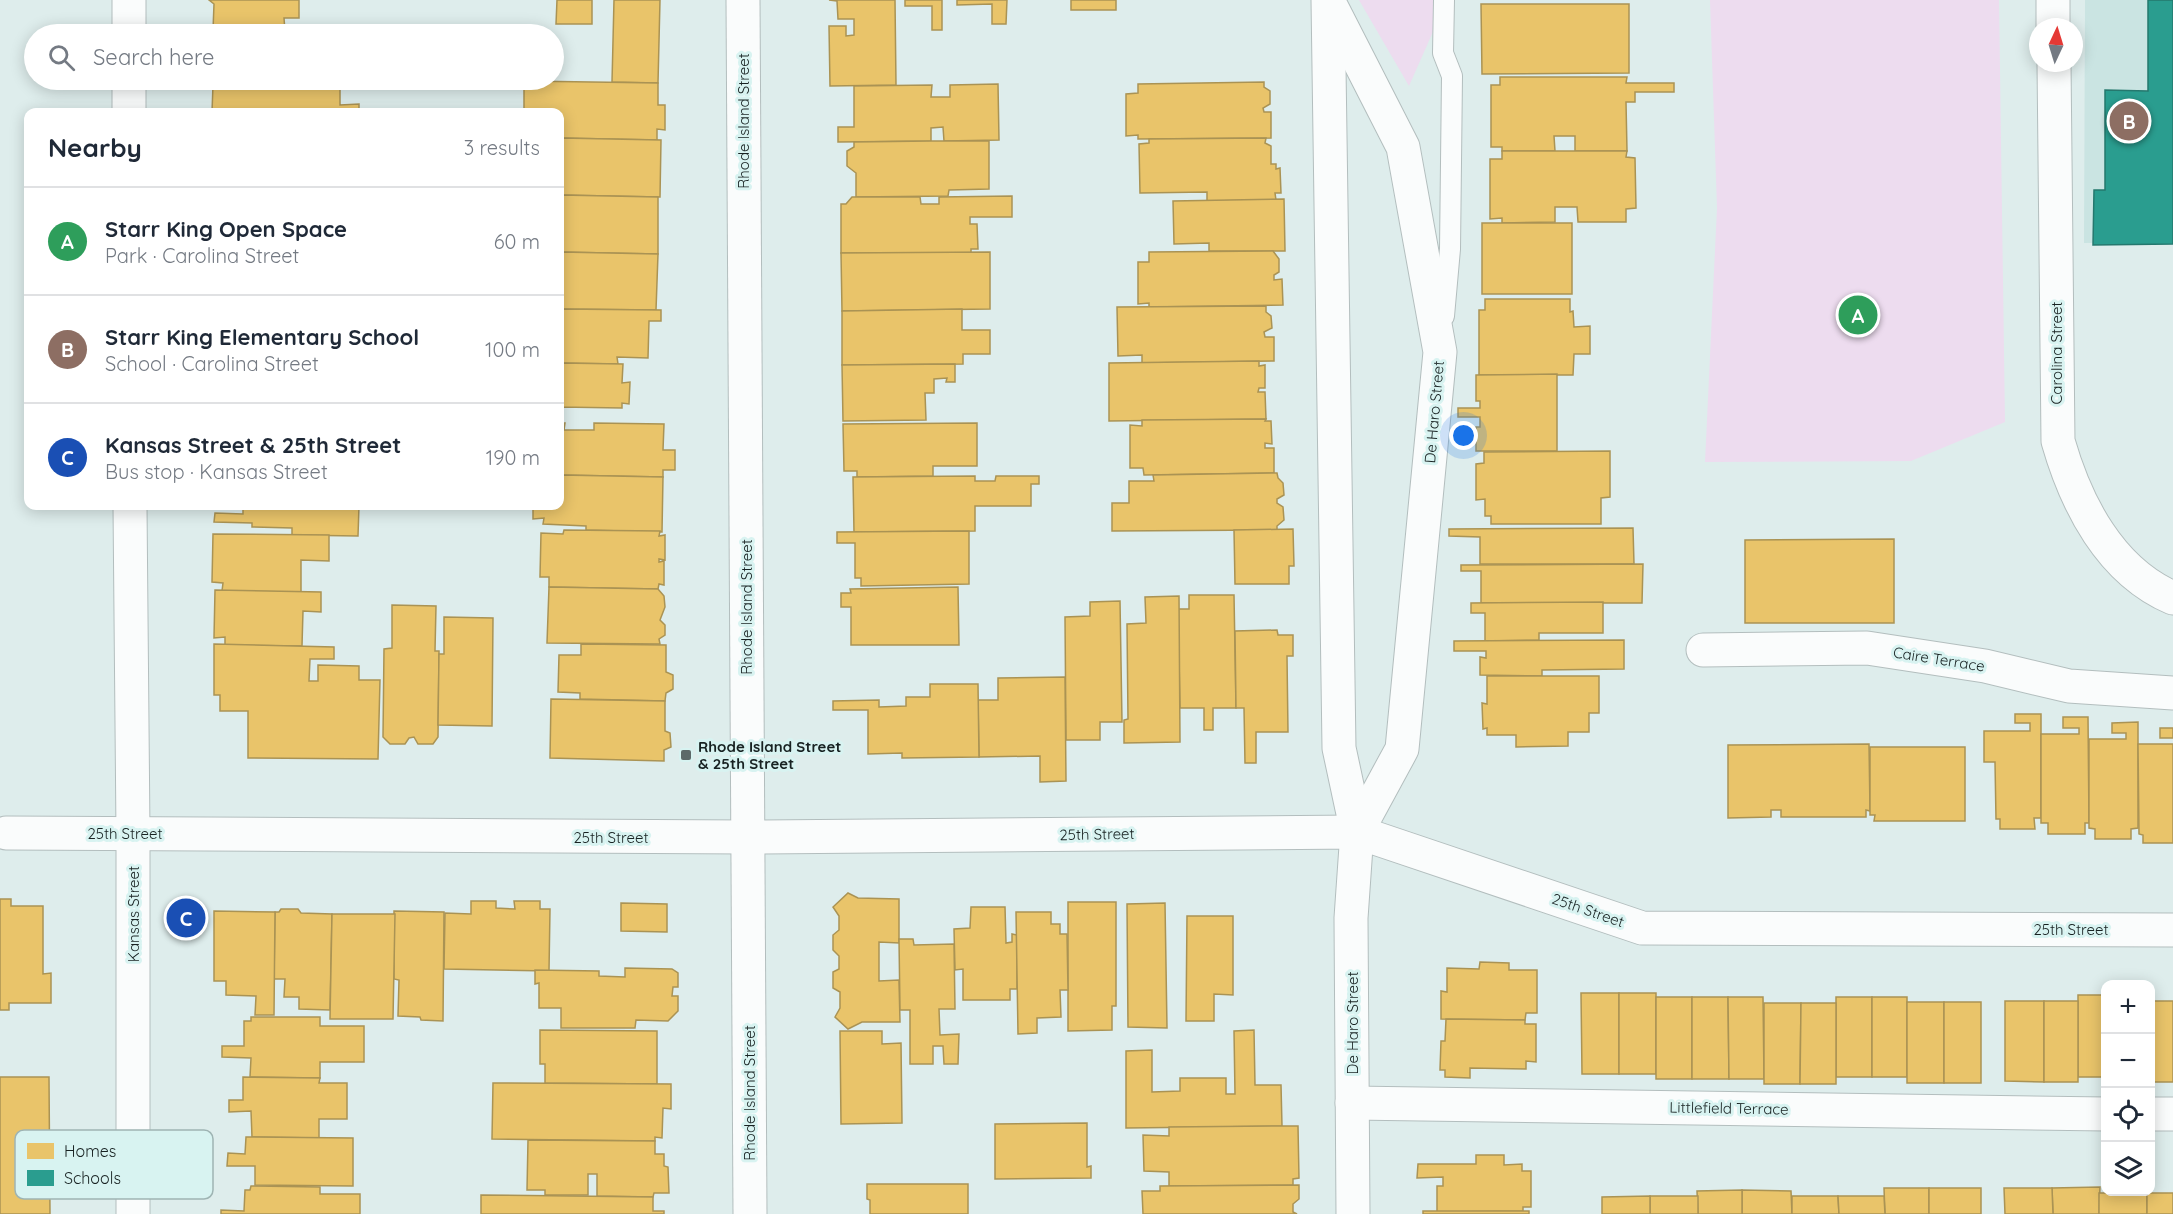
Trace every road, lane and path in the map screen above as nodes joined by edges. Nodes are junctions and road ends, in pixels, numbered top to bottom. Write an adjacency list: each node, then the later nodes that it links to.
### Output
1 (129, 0): 7 (street)
2 (743, 0): 19 (street, Rhode Island Street)
3 (1444, 0): 11 (lane)
4 (2053, 0): 6 (street)
5 (1328, 1): 11 (street, De Haro Street); 16 (street, De Haro Street)
6 (2054, 18)
7 (129, 24)
8 (2054, 72): 13 (street, Carolina Street)
9 (129, 90): 10 (street)
10 (129, 108)
11 (1440, 352): 16 (street, De Haro Street)
12 (130, 510): 18 (street, Kansas Street)
13 (2173, 598)
14 (1703, 650): 15 (street, Caire Terrace)
15 (2173, 693)
16 (1357, 832): 19 (street, 25th Street); 20 (street, 25th Street); 21 (street, De Haro Street)
17 (6, 833): 18 (street, 25th Street)
18 (133, 833): 19 (street, 25th Street); 25 (street, Kansas Street)
19 (748, 837): 26 (street, Rhode Island Street)
20 (2173, 930)
21 (1352, 1103): 22 (street, Littlefield Terrace); 27 (street, De Haro Street)
22 (2101, 1114)
23 (2155, 1114): 24 (street)
24 (2173, 1114)
25 (133, 1130)
26 (750, 1214)
27 (1353, 1214)

